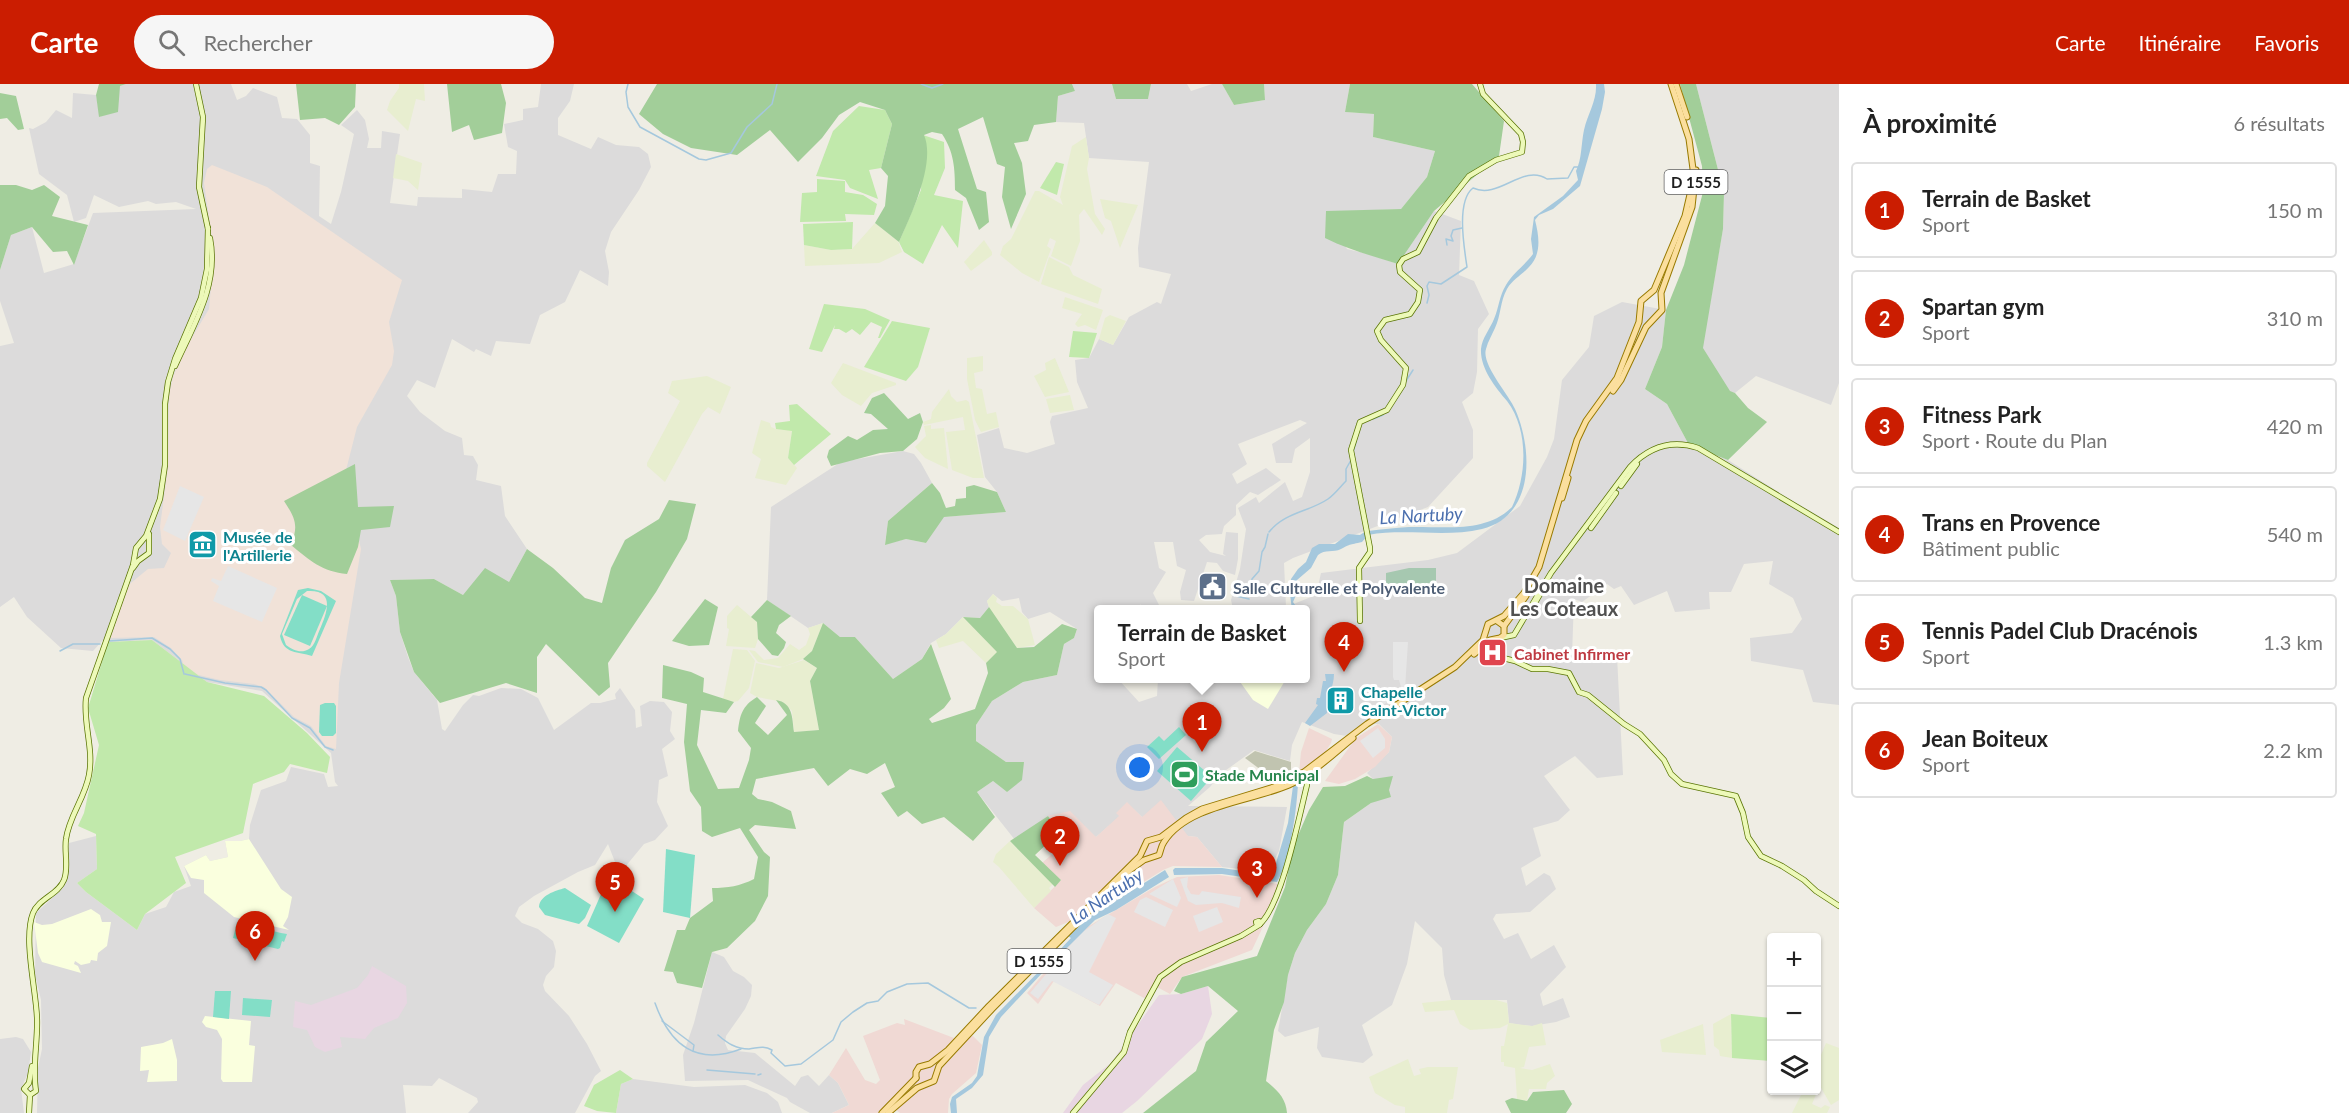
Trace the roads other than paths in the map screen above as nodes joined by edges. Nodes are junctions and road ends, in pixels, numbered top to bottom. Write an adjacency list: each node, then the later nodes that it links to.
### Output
1 (196, 84): 8 (street)
2 (1480, 84): 15 (street)
3 (1674, 84): 4 (main road, D 1555); 5 (main road, D 1555)
4 (1650, 295): 5 (main road); 6 (main road)
5 (1661, 300): 7 (main road)
6 (1641, 310): 7 (main road); 16 (main road)
7 (1654, 317): 17 (main road)
8 (149, 528): 10 (street); 11 (street)
9 (1839, 532): 18 (street)
10 (141, 543): 11 (street); 12 (street)
11 (149, 546): 13 (street)
12 (136, 553): 13 (street); 14 (street)
13 (143, 558): 14 (street)
14 (128, 576): 31 (street)
15 (1360, 621)
16 (1497, 621): 17 (main road); 19 (main road)
17 (1505, 628): 18 (street); 20 (main road)
18 (1516, 632): 20 (street)
19 (1487, 633): 20 (main road); 22 (main road)
20 (1497, 639): 22 (main road)
21 (1499, 657): 27 (street)
22 (1299, 778): 23 (main road); 24 (main road); 38 (street)
23 (1156, 840): 24 (main road); 25 (main road)
24 (1161, 846): 26 (main road)
25 (1143, 849): 26 (main road); 28 (main road, D 1555)
26 (1151, 857): 29 (main road, D 1555)
27 (1839, 906)
28 (928, 1065): 29 (main road); 30 (main road)
29 (936, 1073): 32 (main road)
30 (916, 1078): 32 (main road); 34 (main road)
31 (32, 1084): 33 (street); 33 (street)
32 (924, 1084): 34 (main road)
33 (30, 1095): 35 (street)
34 (892, 1105): 36 (main road); 37 (main road)
35 (29, 1113)
36 (882, 1113)
37 (888, 1113)
38 (1073, 1113)

